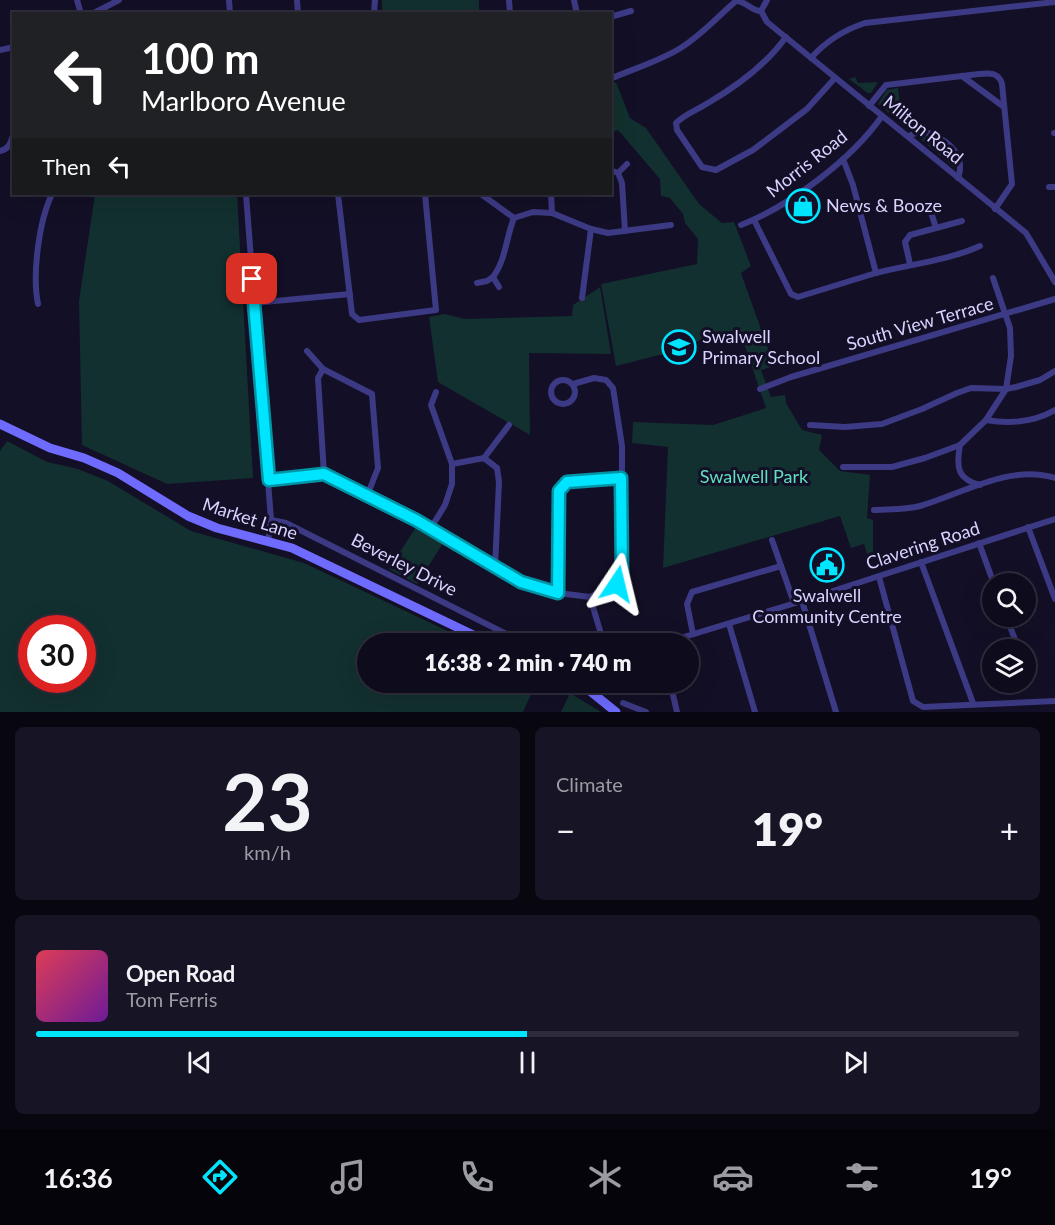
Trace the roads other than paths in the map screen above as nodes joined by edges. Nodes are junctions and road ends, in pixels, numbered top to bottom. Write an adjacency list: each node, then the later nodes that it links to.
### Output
1 (119, 0): 7 (street)
2 (767, 0): 6 (street)
3 (742, 1): 6 (street); 12 (street)
4 (1055, 2): 10 (street)
5 (631, 11): 8 (street)
6 (761, 11): 9 (street, Milton Road)
7 (96, 12)
8 (612, 16)
9 (786, 37): 10 (street, Milton Road); 13 (street)
10 (811, 58): 13 (street, Milton Road)
11 (963, 76): 14 (street); 15 (street); 15 (street)
12 (612, 78)
13 (835, 78): 14 (street, Milton Road)
14 (869, 106): 16 (street, Milton Road)
15 (1004, 107): 32 (street)
16 (882, 116): 17 (street, Milton Road); 20 (street, Morris Road)
17 (908, 136): 24 (street, Milton Road); 24 (street)
18 (12, 138): 19 (street)
19 (0, 151)
20 (843, 159): 35 (street, Morris Road); 44 (street)
21 (627, 164): 23 (street)
22 (612, 171): 23 (street)
23 (618, 173): 41 (street)
24 (958, 178): 32 (street, Milton Road)
25 (52, 195): 54 (street)
26 (246, 195): 53 (street)
27 (338, 195): 50 (street)
28 (425, 195): 50 (street)
29 (482, 195): 34 (street)
30 (551, 195): 33 (street)
31 (930, 209): 39 (street)
32 (995, 209): 47 (street, Milton Road)
33 (552, 213): 34 (street); 40 (street)
34 (514, 218): 45 (street)
35 (754, 220): 38 (street, Morris Road); 44 (street)
36 (962, 221): 39 (street)
37 (671, 225): 41 (street)
38 (741, 225)
39 (936, 228): 43 (street)
40 (591, 229): 41 (street); 51 (street)
41 (625, 231)
42 (980, 246): 43 (street)
43 (910, 264): 44 (street)
44 (876, 273)
45 (493, 277): 48 (street); 49 (street)
46 (993, 278): 55 (street)
47 (1055, 282)
48 (477, 283)
49 (499, 287)
50 (350, 294): 53 (street)
51 (582, 298)
52 (1055, 299): 55 (street, South View Terrace)
53 (253, 303): 75 (street)
54 (38, 304)
55 (1006, 315): 60 (street, South View Terrace); 61 (street)
56 (307, 351): 57 (street)
57 (323, 369): 72 (street); 77 (street)
58 (1055, 371): 61 (street)
59 (573, 384): 59 (street); 74 (street)
60 (760, 389)
61 (1006, 389): 64 (street); 67 (street)
62 (436, 392): 70 (street)
63 (1055, 410): 64 (street)
64 (986, 420): 68 (street)
65 (0, 424): 84 (street, Market Lane)
66 (509, 425): 69 (street)
67 (810, 425)
68 (960, 445): 71 (street); 76 (street)
69 (484, 458): 70 (street); 88 (street)
70 (452, 465): 82 (street)
71 (843, 467)
72 (324, 474): 75 (street); 77 (street)
73 (1055, 477): 76 (street)
74 (621, 478): 91 (street); 92 (street)
75 (269, 480): 80 (street)
76 (982, 485): 78 (street)
77 (367, 496): 82 (street)
78 (874, 510)
79 (1055, 519): 81 (street, Clavering Road)
80 (271, 520): 84 (street); 98 (street, Beverley Drive)
81 (1028, 527): 85 (street, Clavering Road); 93 (street)
82 (431, 528): 88 (street)
83 (772, 540): 87 (street)
84 (268, 542): 97 (street, Market Lane)
85 (979, 543): 86 (street, Clavering Road); 89 (street)
86 (921, 562): 90 (street, Clavering Road); 106 (street)
87 (781, 566): 95 (street); 100 (street)
88 (495, 567): 91 (street)
89 (990, 573)
90 (879, 577): 94 (street, Clavering Road); 106 (street)
91 (558, 593): 92 (street)
92 (590, 597): 99 (street)
93 (1055, 599)
94 (802, 601): 95 (street, Clavering Road); 111 (street)
95 (794, 603): 96 (street, Clavering Road)
96 (729, 624): 101 (street, Clavering Road); 110 (street)
97 (469, 633)
98 (504, 633)
99 (601, 633)
100 (693, 633)
101 (697, 633)
102 (592, 693): 107 (street)
103 (673, 693): 109 (street)
104 (1055, 700): 106 (street)
105 (623, 703): 108 (street)
106 (973, 703)
107 (616, 712)
108 (646, 712)
109 (677, 712)
110 (755, 712)
111 (836, 712)

